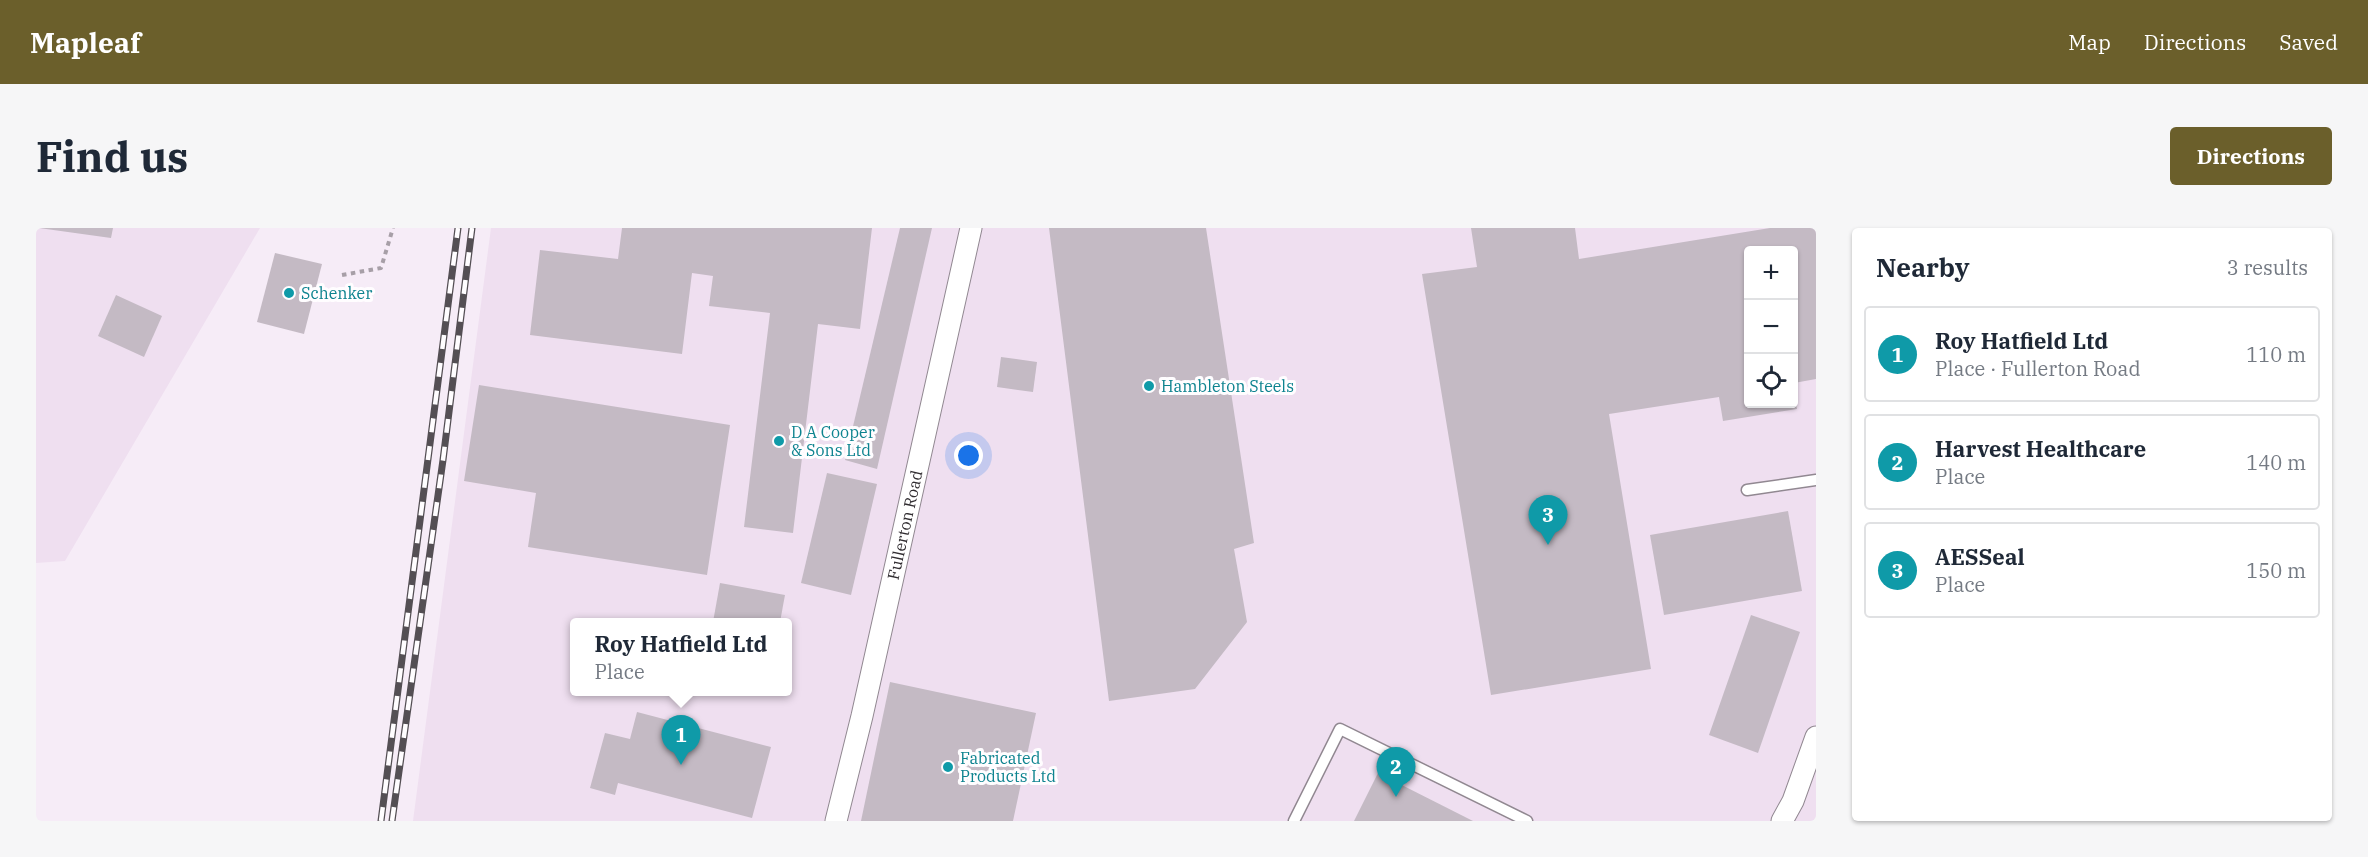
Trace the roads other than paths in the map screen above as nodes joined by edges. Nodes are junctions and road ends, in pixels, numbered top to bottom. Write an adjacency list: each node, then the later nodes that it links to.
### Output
1 (971, 228): 5 (street, Fullerton Road)
2 (1816, 480): 3 (lane)
3 (1747, 490)
4 (1816, 738): 8 (street)
5 (836, 821)
6 (1294, 821): 7 (lane)
7 (1527, 821)
8 (1782, 821)

